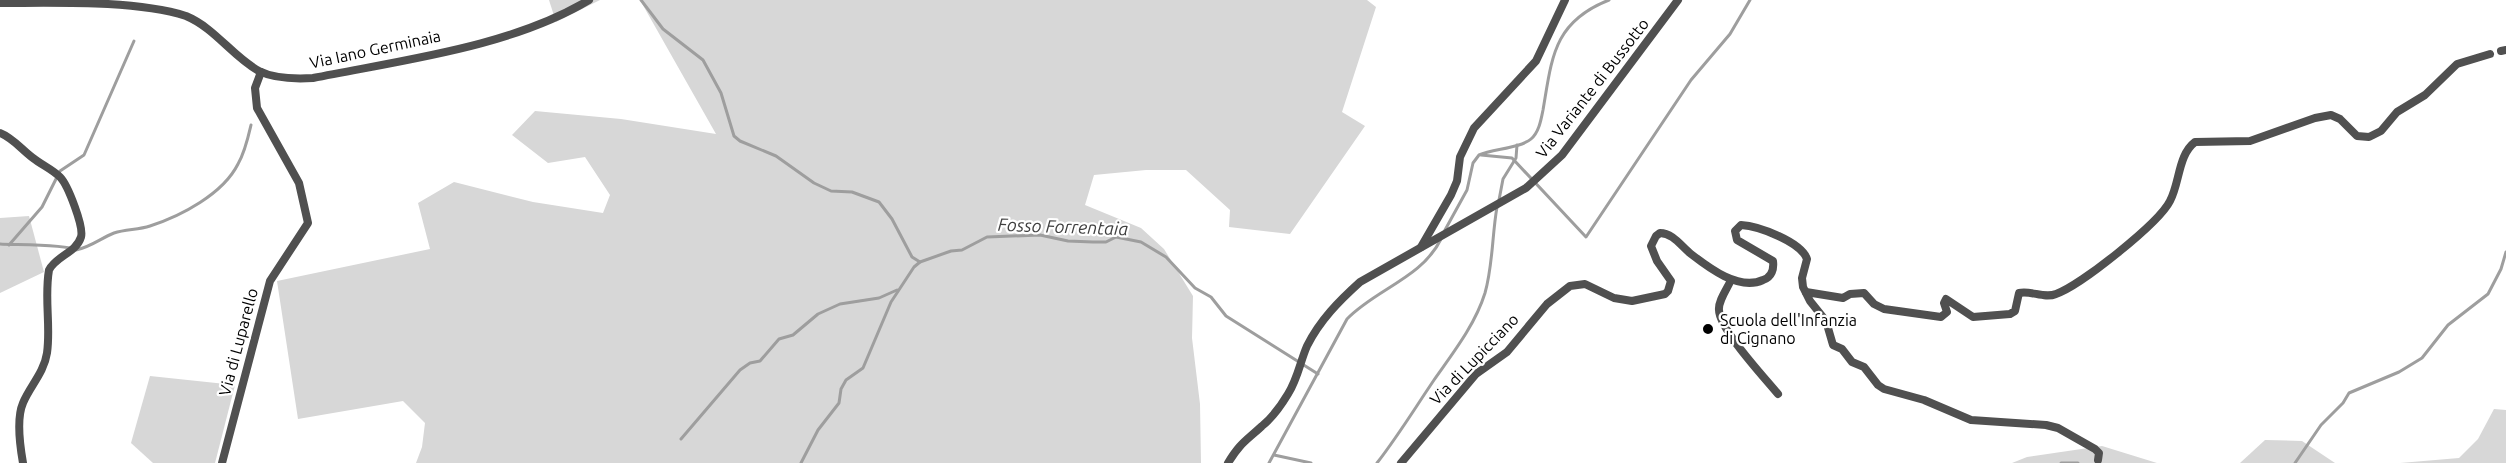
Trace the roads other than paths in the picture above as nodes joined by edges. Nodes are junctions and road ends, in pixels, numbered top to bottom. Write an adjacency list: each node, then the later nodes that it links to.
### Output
1 (589, 0): 6 (street, Via Iano Germinaia)
2 (1565, 0): 8 (street)
3 (1678, 0): 8 (street, Via Variante di Bussotto)
4 (0, 3): 6 (street, Via Iano Germinaia)
5 (2490, 54): 10 (street)
6 (261, 72): 14 (street, Via di Luparello)
7 (0, 133): 13 (street)
8 (1421, 248): 15 (street, Via Variante di Bussotto)
9 (1731, 280): 10 (street); 11 (street); 16 (street, Via di Lupicciano)
10 (1806, 292): 12 (street)
11 (1778, 394)
12 (2097, 460)
13 (23, 463)
14 (222, 463)
15 (1228, 463)
16 (1401, 463)

